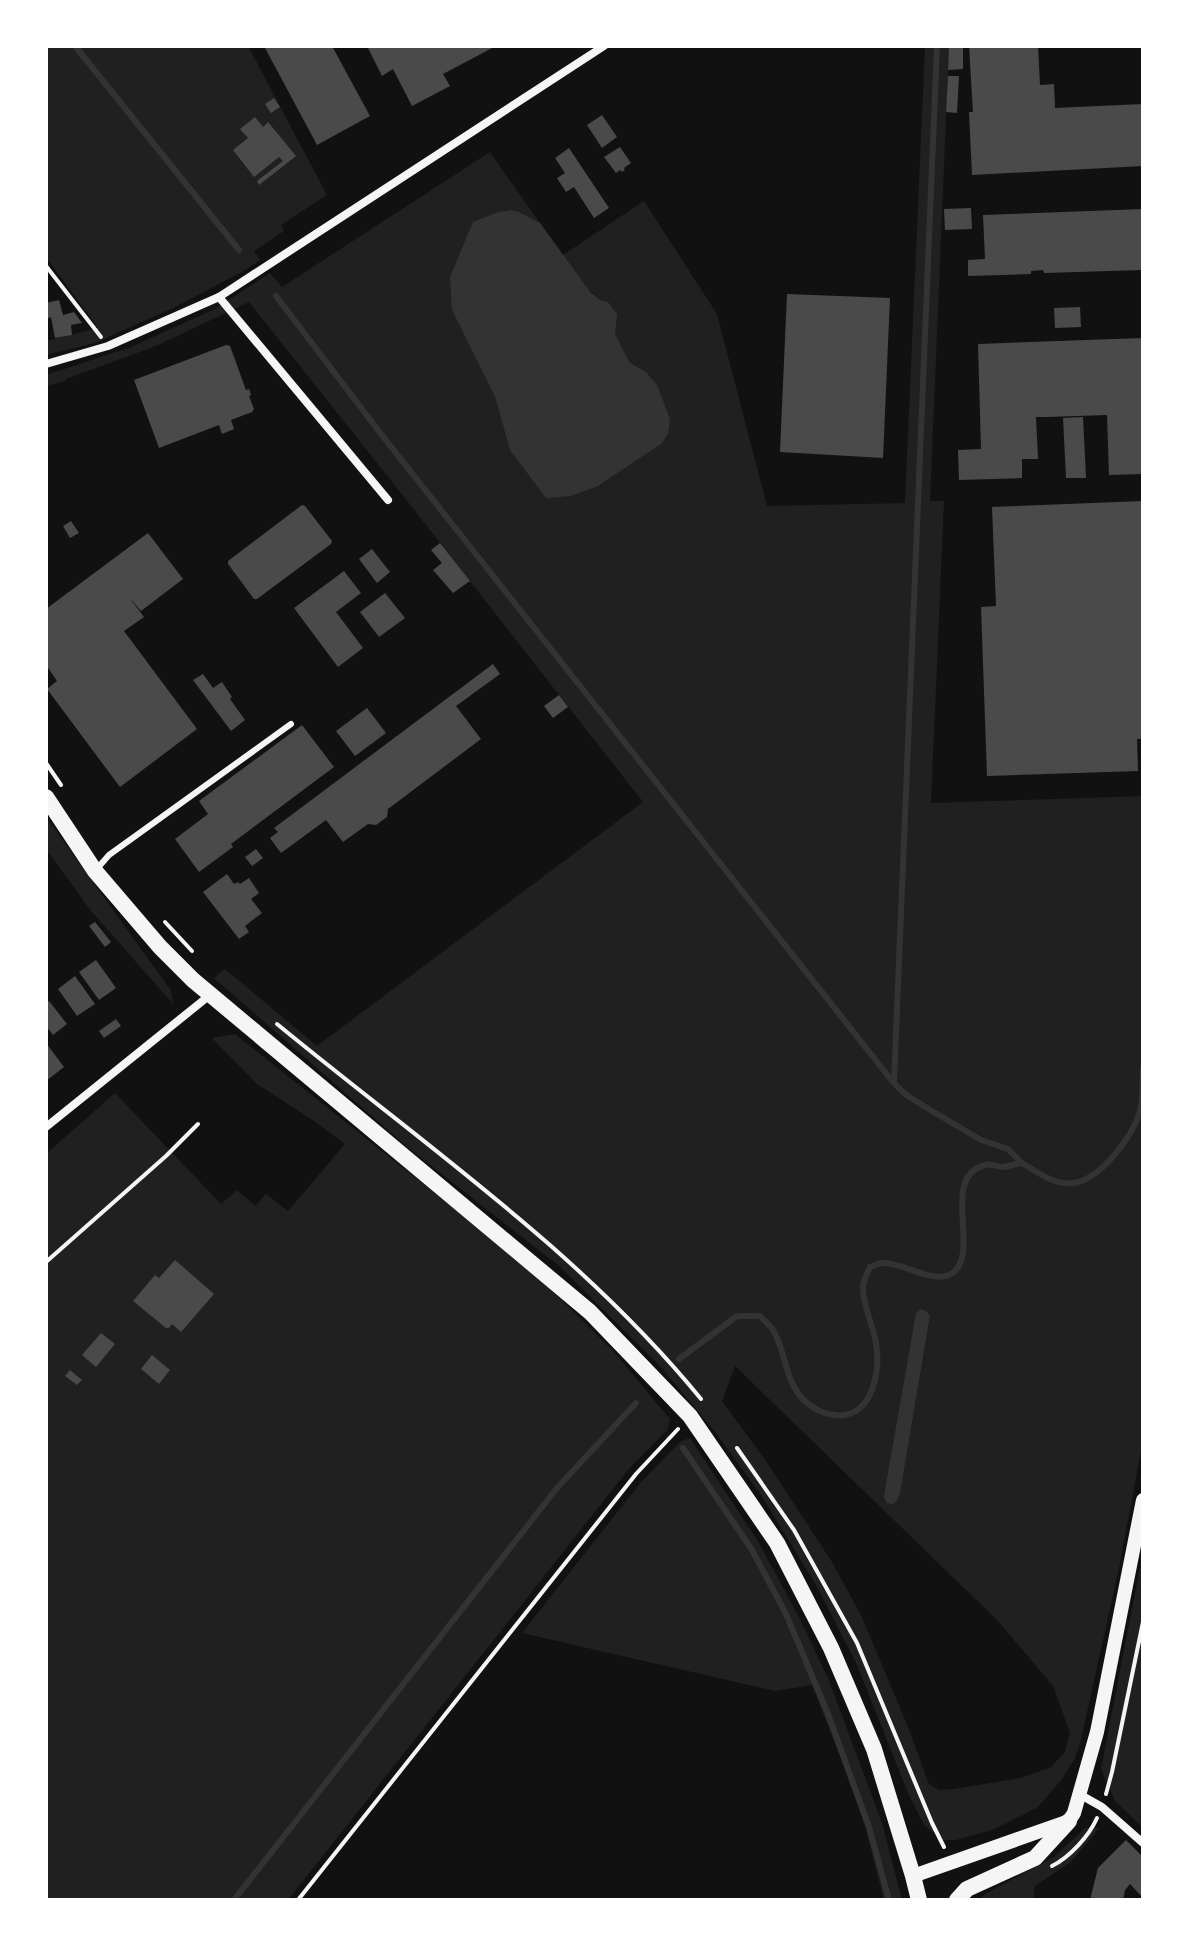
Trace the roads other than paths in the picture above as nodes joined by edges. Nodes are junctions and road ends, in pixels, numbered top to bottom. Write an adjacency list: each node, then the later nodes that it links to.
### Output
1 (604, 46): 2 (street)
2 (219, 297): 3 (street); 4 (street)
3 (46, 364)
4 (388, 500)
5 (291, 724): 7 (lane)
6 (46, 797): 7 (main road)
7 (95, 871): 8 (main road)
8 (210, 995): 9 (street); 14 (main road)
9 (46, 1127)
10 (1143, 1500): 11 (street)
11 (1079, 1794): 12 (street); 13 (street)
12 (1069, 1821): 14 (street); 16 (main road)
13 (1143, 1843)
14 (913, 1876): 15 (main road)
15 (919, 1900)
16 (957, 1900)

